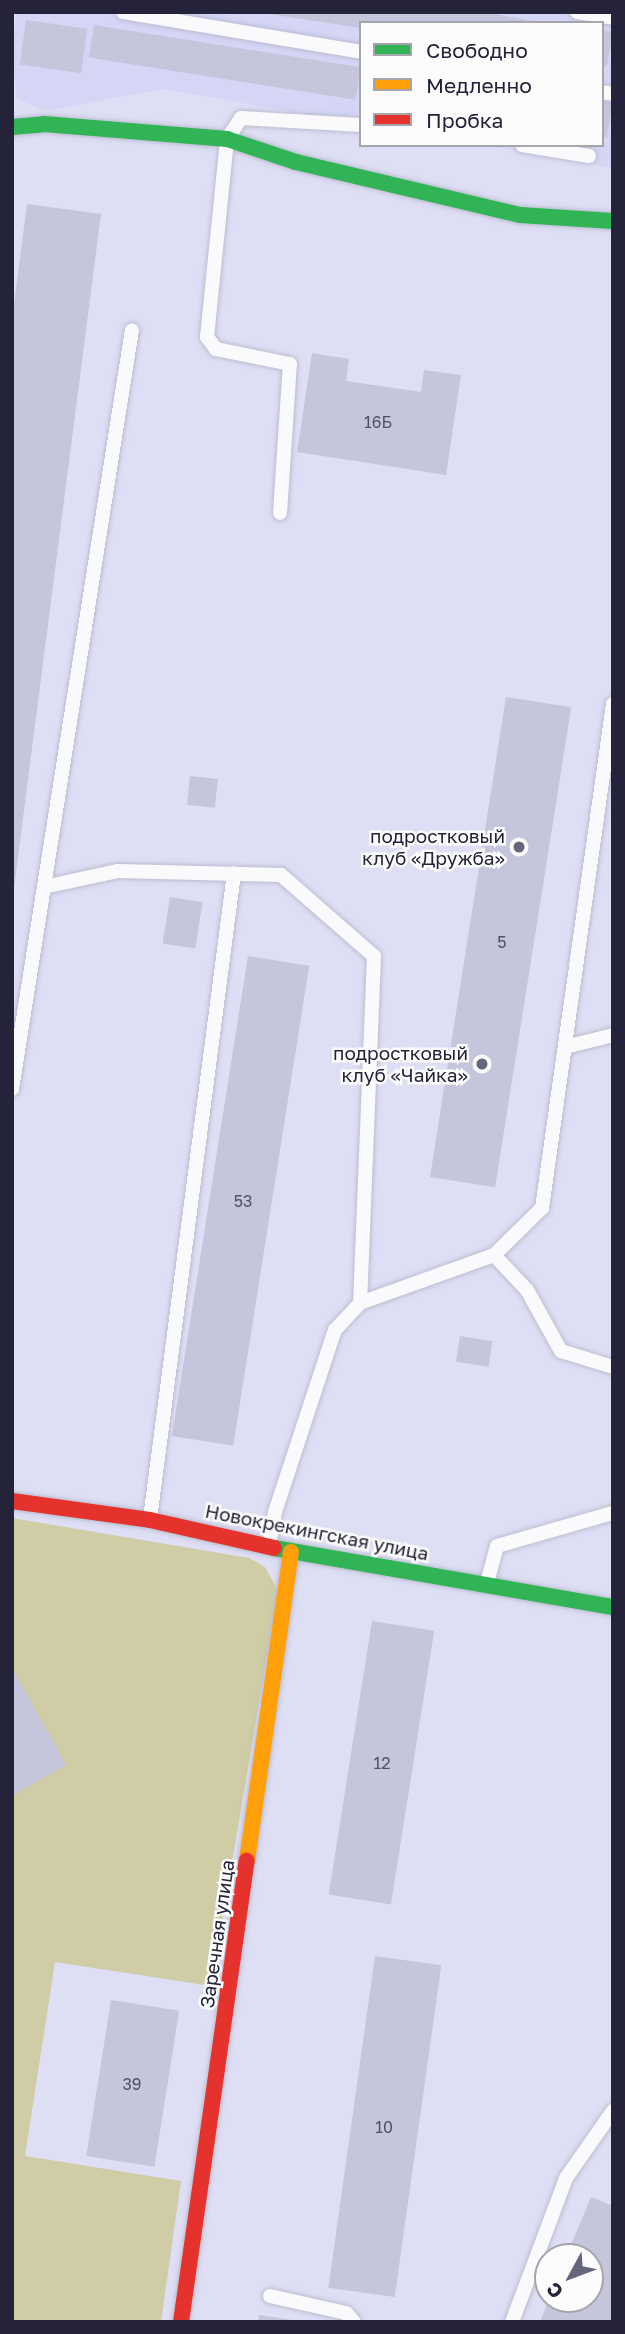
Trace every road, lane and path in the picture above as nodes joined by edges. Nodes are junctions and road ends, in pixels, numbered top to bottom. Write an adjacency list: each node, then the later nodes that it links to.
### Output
1 (123, 12): 4 (lane)
2 (577, 12): 3 (lane)
3 (613, 18)
4 (359, 52)
5 (359, 125): 7 (lane)
6 (12, 127): 7 (street)
7 (227, 139): 10 (street); 12 (lane)
8 (534, 147): 9 (lane)
9 (589, 156)
10 (613, 221)
11 (132, 330): 15 (lane)
12 (280, 513)
13 (613, 704): 17 (lane)
14 (234, 873): 15 (lane); 20 (lane); 24 (lane)
15 (44, 887): 18 (lane)
16 (613, 1035): 17 (lane)
17 (565, 1047): 19 (lane)
18 (12, 1089)
19 (494, 1255): 20 (lane); 21 (lane)
20 (360, 1303): 25 (lane)
21 (613, 1367)
22 (12, 1501): 24 (street, Новокрекингская улица)
23 (613, 1513): 27 (lane)
24 (150, 1520): 25 (street, Новокрекингская улица)
25 (269, 1547): 26 (street, Новокрекингская улица)
26 (291, 1552): 27 (street, Новокрекингская улица); 31 (street, Заречная улица)
27 (486, 1584): 28 (street, Новокрекингская улица)
28 (613, 1607)
29 (613, 2111): 33 (lane)
30 (270, 2296): 32 (lane)
31 (181, 2322)
32 (354, 2322)
33 (512, 2322)

